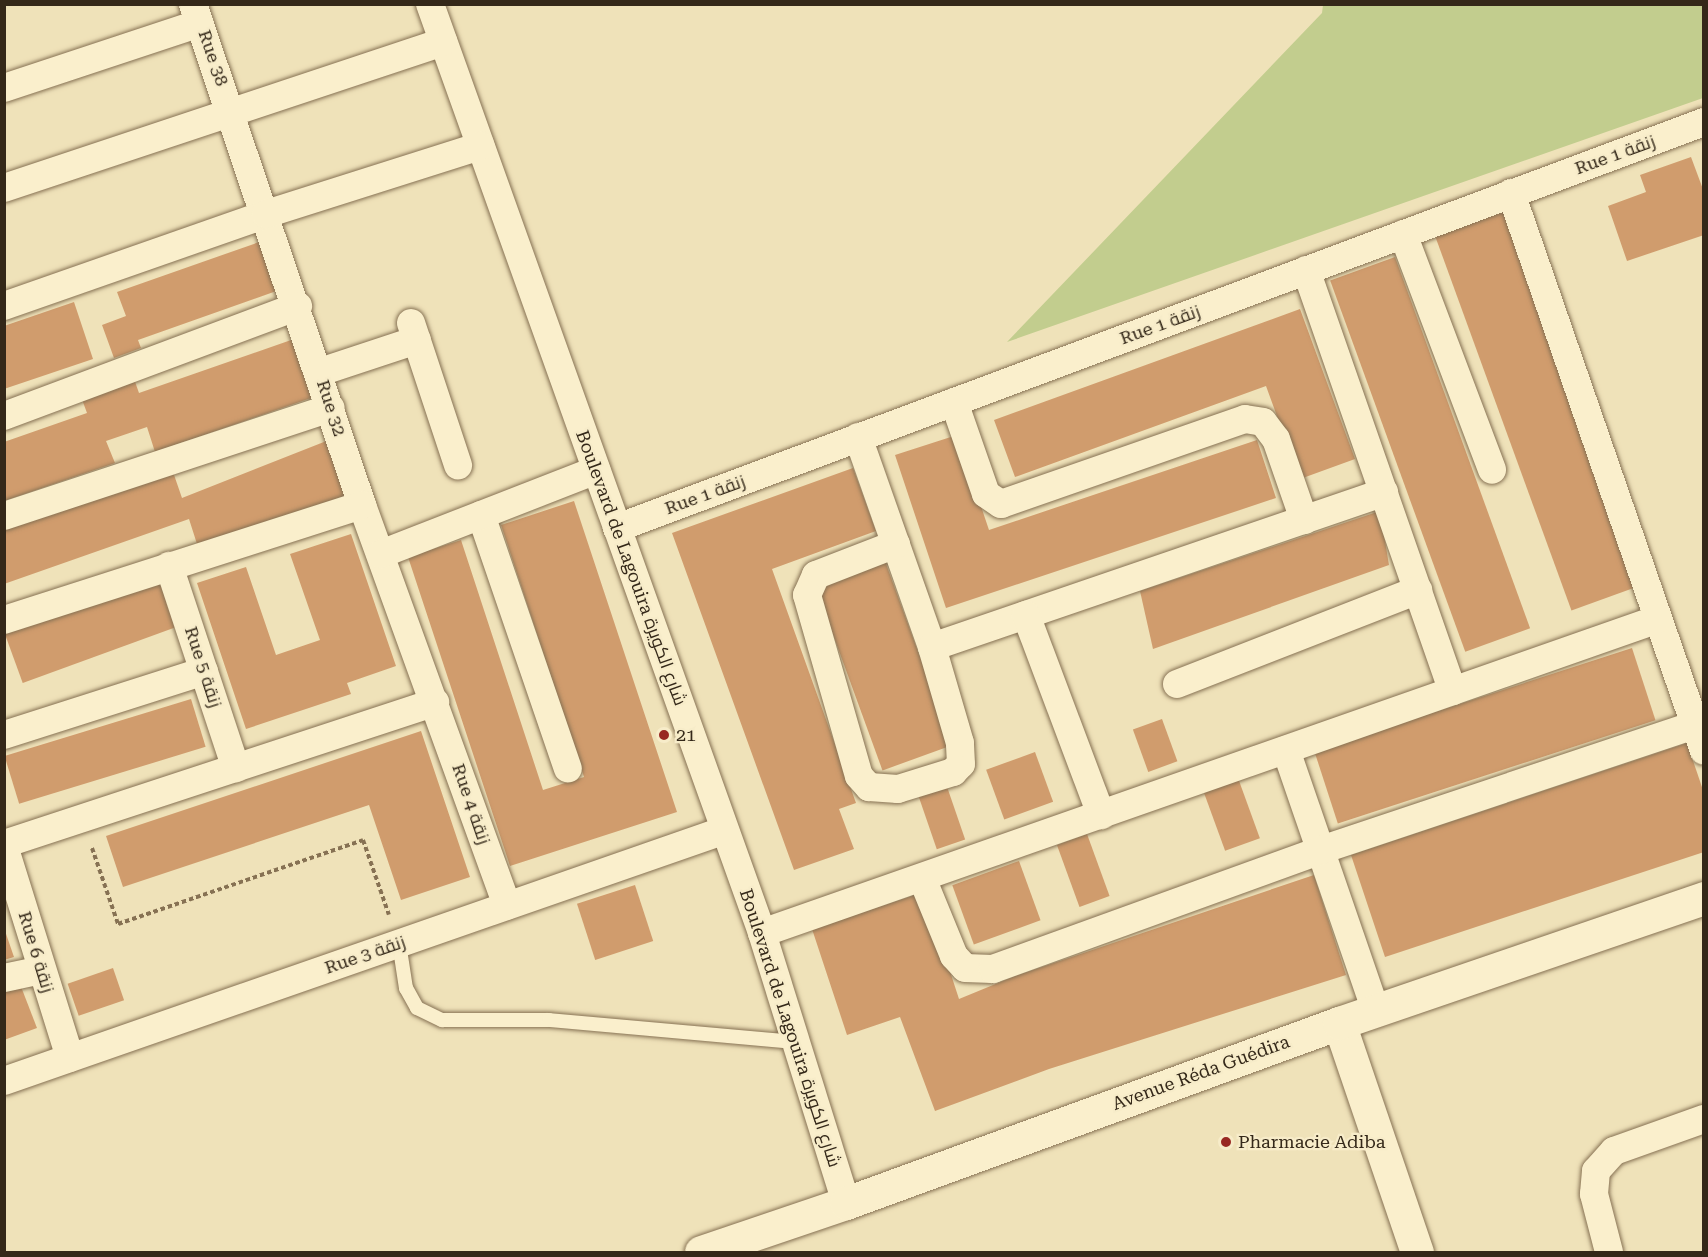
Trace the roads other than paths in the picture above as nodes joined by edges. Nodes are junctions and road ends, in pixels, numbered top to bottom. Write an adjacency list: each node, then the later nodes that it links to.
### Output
1 (430, 4): 3 (street, Boulevard de Lagouira شارع الكويرة)
2 (196, 14): 4 (street); 5 (street, Rue 38)
3 (443, 42): 5 (street); 7 (street, Boulevard de Lagouira شارع الكويرة)
4 (4, 88)
5 (231, 113): 8 (street); 10 (street, Rue 32)
6 (1704, 122): 9 (street, Rue 1 زنقة)
7 (480, 146): 10 (street); 21 (street, Boulevard de Lagouira شارع الكويرة)
8 (4, 188)
9 (1511, 193): 11 (street, Rue 1 زنقة); 34 (street)
10 (266, 214): 13 (street); 14 (street, Rue 32)
11 (1403, 234): 12 (street, Rue 1 زنقة); 22 (street)
12 (1306, 270): 16 (street, Rue 1 زنقة); 23 (street)
13 (4, 306)
14 (298, 306): 15 (street, Rue 32); 18 (street)
15 (320, 372): 17 (street, Rue 32); 20 (street)
16 (954, 402): 19 (street, Rue 1 زنقة); 27 (street)
17 (331, 408): 24 (street, Rue 32); 26 (street)
18 (4, 416)
19 (858, 437): 28 (street, Rue 1 زنقة); 29 (street)
20 (458, 465)
21 (596, 470): 25 (street); 28 (street, Boulevard de Lagouira شارع الكويرة)
22 (1492, 470)
23 (1384, 492): 27 (street); 32 (street)
24 (362, 505): 30 (street, Rue 32); 31 (street)
25 (481, 515): 30 (street); 46 (street)
26 (4, 516)
27 (1304, 520): 33 (street)
28 (617, 528): 48 (street, Boulevard de Lagouira شارع الكويرة)
29 (896, 544): 36 (street); 36 (street)
30 (381, 555): 41 (street, Rue 32)
31 (169, 566): 35 (street); 37 (street, Rue 5 زنقة)
32 (1418, 590): 39 (street); 40 (street)
33 (1026, 615): 36 (street); 47 (street)
34 (1658, 618): 38 (street); 40 (street)
35 (4, 620)
36 (932, 647)
37 (204, 671): 42 (street); 45 (street, Rue 5 زنقة)
38 (1692, 681): 43 (street)
39 (1177, 684)
40 (1453, 691): 44 (street)
41 (435, 702): 45 (street); 53 (street, Rue 4 زنقة)
42 (4, 735)
43 (1699, 738): 50 (street)
44 (1286, 750): 47 (street); 50 (street)
45 (236, 768): 49 (street)
46 (568, 769)
47 (1101, 815): 51 (street)
48 (724, 830): 53 (street, Rue 3 زنقة); 54 (street, Boulevard de Lagouira شارع الكويرة)
49 (4, 845): 56 (street, Rue 6 زنقة)
50 (1321, 850): 51 (street); 58 (street)
51 (922, 878): 54 (street)
52 (1704, 898): 58 (street, Avenue Réda Guédira)
53 (507, 906): 55 (street, Rue 3 زنقة)
54 (762, 933): 60 (street, Boulevard de Lagouira شارع الكويرة)
55 (399, 943): 60 (lane); 61 (street, Rue 3 زنقة)
56 (40, 970): 57 (street); 61 (street, Rue 6 زنقة)
57 (4, 978)
58 (1376, 1011): 59 (street, Avenue Réda Guédira)
59 (1339, 1023): 64 (street, Avenue Réda Guédira); 66 (street)
60 (796, 1042): 64 (street, Boulevard de Lagouira شارع الكويرة)
61 (70, 1058): 62 (street, Rue 3 زنقة)
62 (4, 1081)
63 (1704, 1119): 67 (street)
64 (846, 1203): 65 (street, Avenue Réda Guédira)
65 (701, 1252)
66 (1417, 1252)
67 (1609, 1252)

